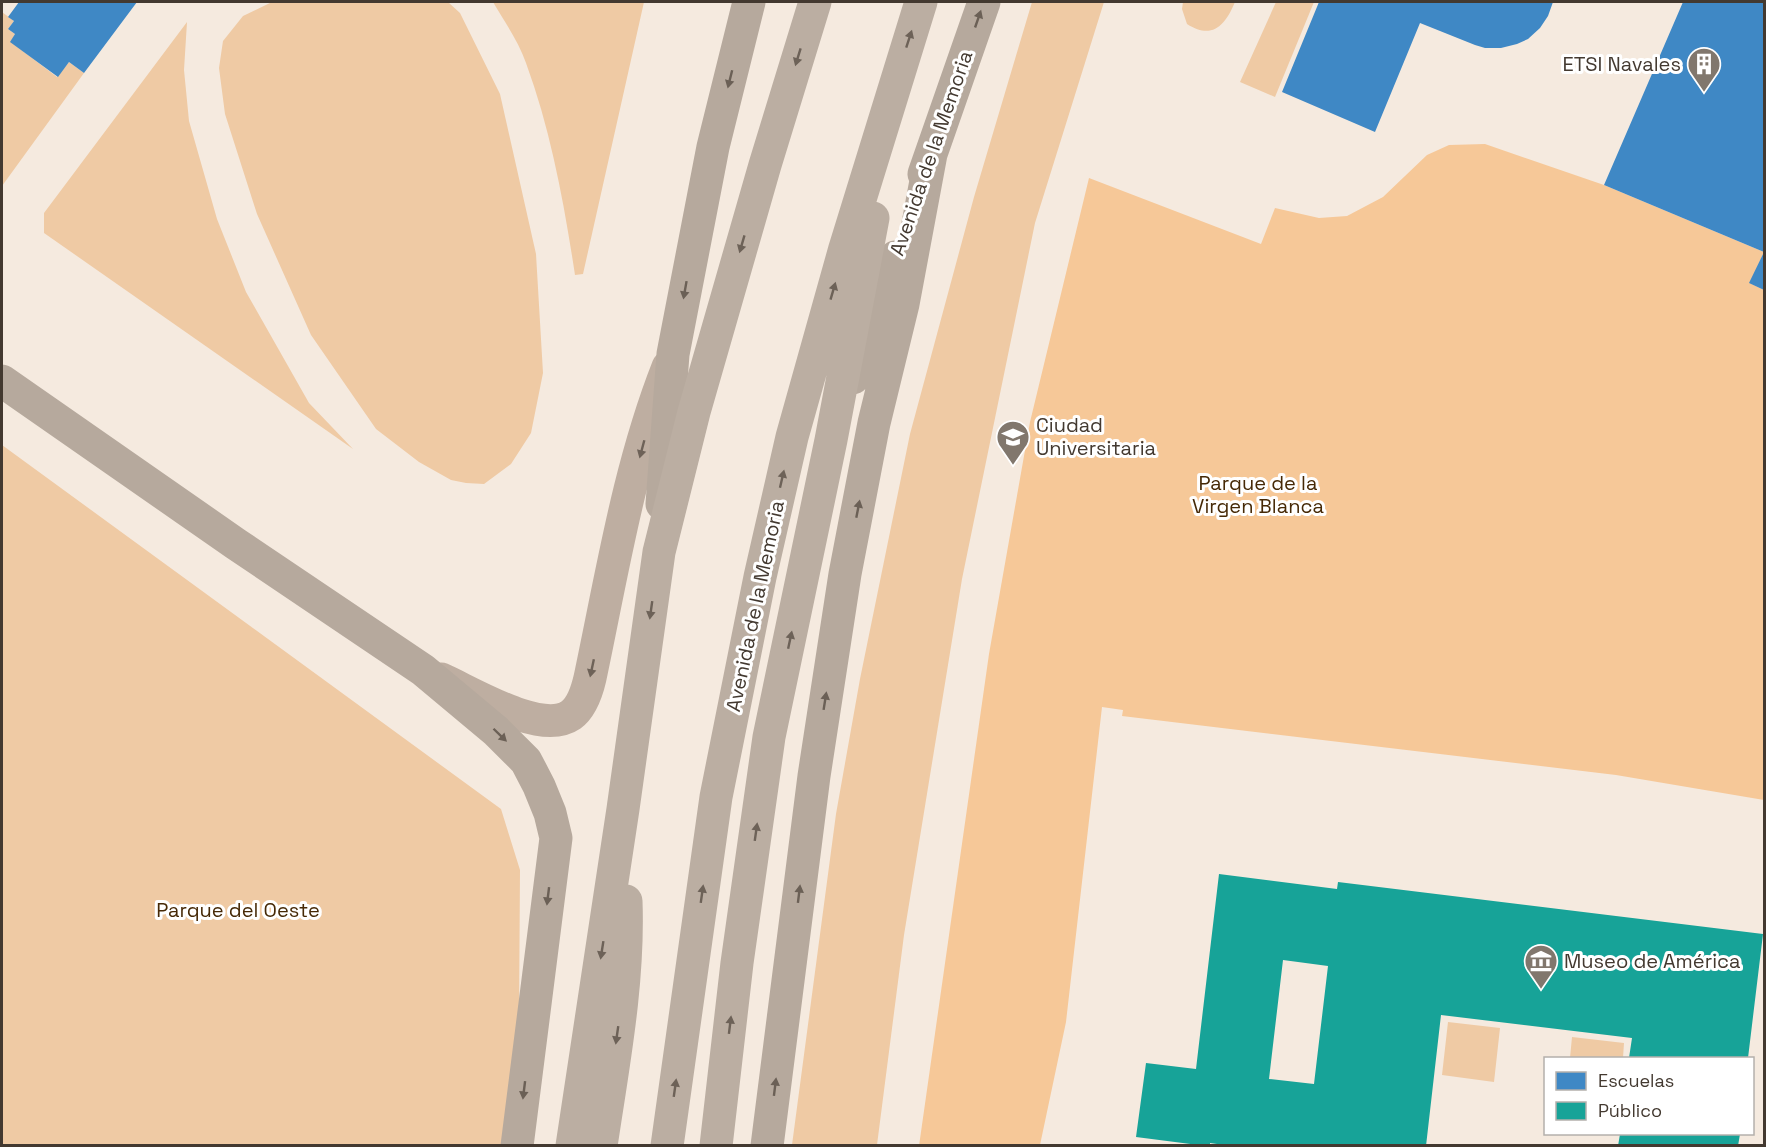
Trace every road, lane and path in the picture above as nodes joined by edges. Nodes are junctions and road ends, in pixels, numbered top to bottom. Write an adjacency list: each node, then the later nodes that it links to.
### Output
1 (749, 2): 7 (main road, one-way to 7)
2 (815, 2): 10 (highway, one-way to 10)
3 (921, 2): 5 (highway, Avenida de la Memoria, one-way to 3)
4 (984, 2): 6 (main road, Avenida de la Memoria, one-way to 4)
5 (897, 77): 9 (highway, Avenida de la Memoria); 16 (highway, Avenida de la Memoria, one-way to 5)
6 (931, 154): 9 (main road, Avenida de la Memoria); 18 (main road, one-way to 6)
7 (673, 354): 10 (main road); 11 (street, one-way to 11)
8 (2, 381): 11 (main road)
9 (831, 440): 17 (highway, Avenida de la Memoria, one-way to 9)
10 (658, 552): 12 (highway, one-way to 12)
11 (423, 670): 13 (main road, one-way to 13)
12 (623, 809): 14 (highway, one-way to 14); 15 (highway, one-way to 15)
13 (517, 1146)
14 (572, 1146)
15 (601, 1146)
16 (667, 1146)
17 (716, 1146)
18 (767, 1146)

